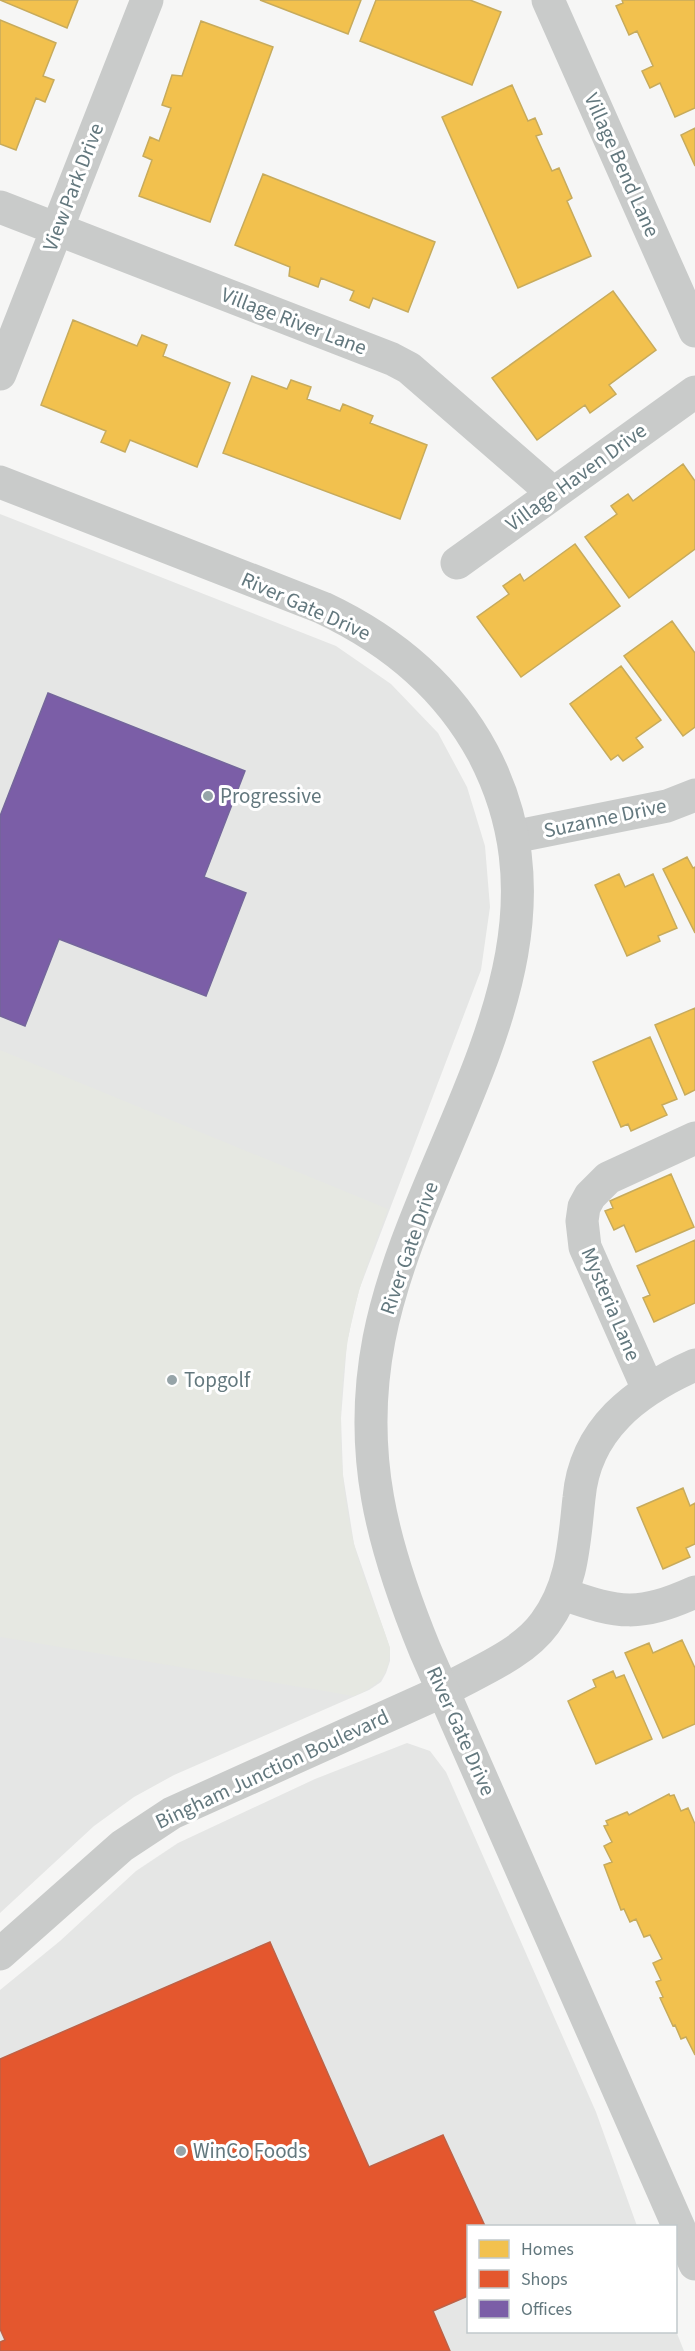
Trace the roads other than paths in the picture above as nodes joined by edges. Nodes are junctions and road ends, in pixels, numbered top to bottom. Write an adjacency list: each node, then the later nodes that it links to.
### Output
1 (147, 0): 4 (street, View Park Drive)
2 (548, 0): 5 (street, Village Bend Lane)
3 (0, 207): 4 (street, Village River Lane)
4 (57, 229): 6 (street, View Park Drive); 9 (street, Village River Lane)
5 (695, 331)
6 (0, 374)
7 (695, 392): 9 (street, Village Haven Drive)
8 (0, 482): 12 (street, River Gate Drive)
9 (553, 493): 10 (street, Village Haven Drive)
10 (457, 563)
11 (695, 795): 12 (street, Suzanne Drive)
12 (513, 837): 18 (street, River Gate Drive)
13 (695, 1138): 15 (street, Mysteria Lane)
14 (695, 1365): 15 (street, Bingham Junction Boulevard)
15 (648, 1389): 17 (street, Bingham Junction Boulevard)
16 (695, 1592): 17 (street)
17 (563, 1594): 18 (street, Bingham Junction Boulevard)
18 (443, 1690): 19 (street, Bingham Junction Boulevard); 20 (street, River Gate Drive)
19 (0, 1954)
20 (695, 2264)

